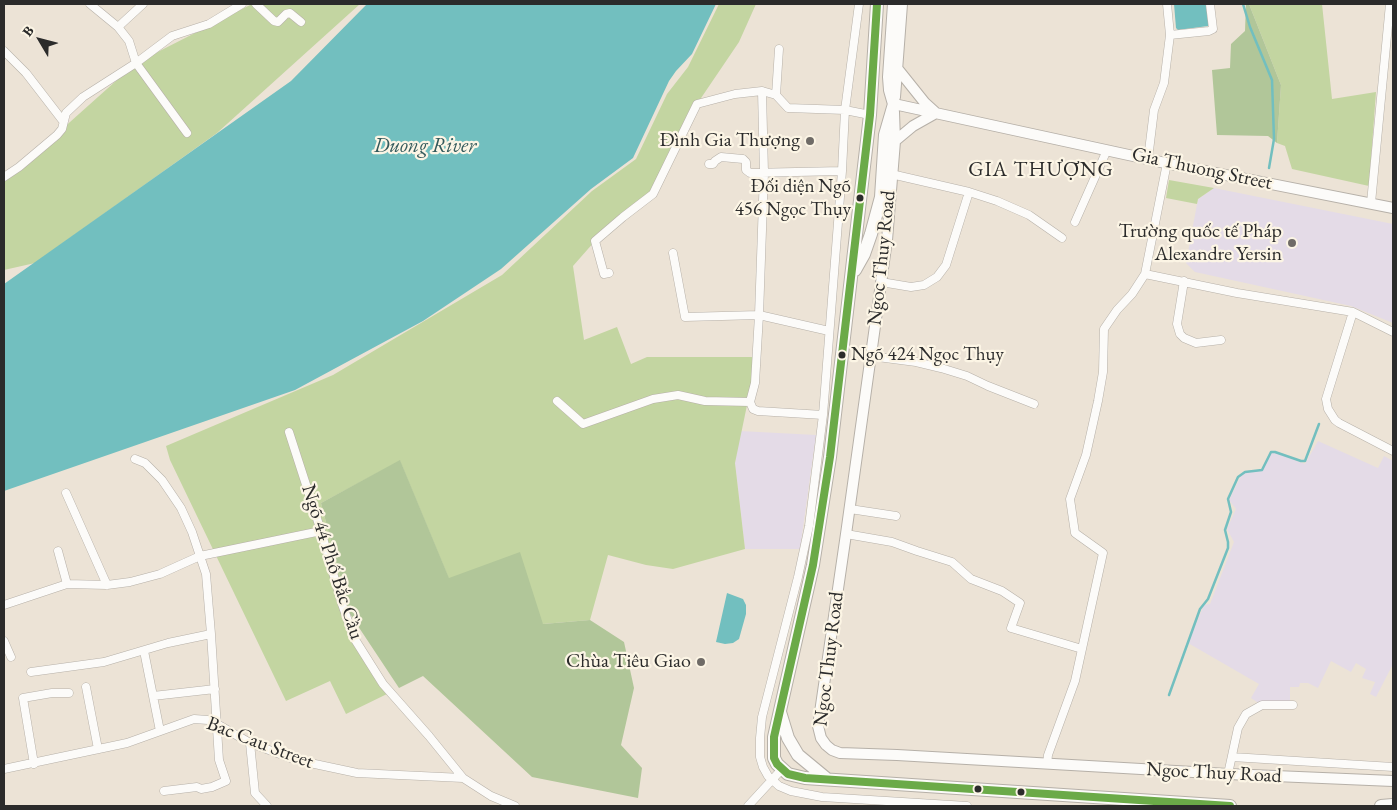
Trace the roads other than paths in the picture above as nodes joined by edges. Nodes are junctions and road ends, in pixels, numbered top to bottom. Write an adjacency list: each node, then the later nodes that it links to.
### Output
1 (90, 4): 13 (street)
2 (143, 4): 13 (street)
3 (242, 4): 17 (street)
4 (256, 4): 12 (street)
5 (859, 4): 22 (street, Ngoc Thuy Road)
6 (877, 4): 24 (main road, Ngoc Thuy Road)
7 (894, 4): 21 (main road)
8 (902, 4): 18 (street, Ngoc Thuy Road)
9 (1167, 4): 14 (street)
10 (1210, 4): 14 (street)
11 (1390, 4): 37 (street)
12 (301, 22)
13 (118, 27): 17 (street)
14 (1170, 35): 29 (street)
15 (779, 49): 20 (street)
16 (4, 51): 25 (street)
17 (136, 63): 25 (street); 26 (street)
18 (897, 68): 21 (street, Ngoc Thuy Road); 23 (street)
19 (762, 91): 20 (street); 33 (street); 42 (street)
20 (776, 95): 22 (street)
21 (894, 104): 23 (street, Gia Thuong Street); 27 (street, Ngoc Thuy Road); 44 (main road)
22 (845, 110): 24 (street); 32 (street, Ngoc Thuy Road)
23 (936, 113): 27 (street); 28 (street, Gia Thuong Street)
24 (870, 115): 44 (main road, Ngoc Thuy Road)
25 (63, 121): 35 (street)
26 (187, 133)
27 (895, 141): 34 (street, Ngoc Thuy Road)
28 (1107, 150): 29 (street, Gia Thuong Street); 39 (street)
29 (1148, 158): 30 (street, Gia Thuong Street)
30 (1167, 163): 37 (street, Gia Thuong Street); 43 (street)
31 (709, 164): 33 (street)
32 (842, 171): 33 (street); 49 (street, Ngoc Thuy Road)
33 (764, 173): 48 (street)
34 (891, 174): 36 (street); 46 (street, Ngoc Thuy Road)
35 (4, 177)
36 (969, 192): 40 (street); 46 (street)
37 (1371, 203): 38 (street, Gia Thuong Street)
38 (1393, 208)
39 (1075, 222)
40 (1062, 238)
41 (673, 253): 48 (street)
42 (609, 273)
43 (1145, 274): 45 (street); 72 (street)
44 (852, 277): 81 (main road, Ngoc Thuy Road)
45 (1184, 281): 47 (street); 51 (street)
46 (881, 282): 52 (street, Ngoc Thuy Road)
47 (1352, 312): 50 (street); 58 (street)
48 (759, 315): 49 (street); 54 (street)
49 (829, 331): 56 (street, Ngoc Thuy Road)
50 (1393, 332)
51 (1221, 340)
52 (870, 356): 55 (street); 61 (street, Ngoc Thuy Road)
53 (556, 401): 54 (street)
54 (750, 402): 56 (street)
55 (1034, 404)
56 (823, 415): 95 (street, Ngoc Thuy Road)
57 (289, 432): 63 (street, Ngõ 44 Phố Bắc Cầu)
58 (1393, 451)
59 (135, 459): 66 (street)
60 (66, 493): 68 (street)
61 (850, 509): 62 (street); 64 (street, Ngoc Thuy Road)
62 (896, 516)
63 (321, 531): 66 (street); 94 (street, Ngõ 44 Phố Bắc Cầu)
64 (846, 534): 72 (street); 88 (street, Ngoc Thuy Road)
65 (58, 551): 67 (street)
66 (200, 556): 68 (street); 70 (street)
67 (67, 584): 68 (street); 69 (street)
68 (107, 584)
69 (4, 606)
70 (211, 634): 73 (street); 77 (street)
71 (4, 641): 74 (street)
72 (1082, 649): 88 (street)
73 (144, 651): 75 (street); 79 (street)
74 (11, 657)
75 (32, 672)
76 (86, 687): 85 (street)
77 (215, 688): 79 (street); 82 (street)
78 (69, 694): 87 (street)
79 (153, 696): 83 (street)
80 (1293, 705): 86 (street)
81 (780, 712): 92 (main road, Ngoc Thuy Road); 96 (main road, Ngoc Thuy Road)
82 (217, 724): 83 (street, Bac Cau Street); 84 (street, Bac Cau Street); 99 (street)
83 (160, 731): 85 (street, Bac Cau Street)
84 (250, 743): 94 (street, Bac Cau Street); 101 (street)
85 (98, 750): 87 (street, Bac Cau Street)
86 (1232, 757): 89 (street, Ngoc Thuy Road); 93 (street)
87 (34, 764): 91 (street, Bac Cau Street)
88 (1047, 764): 93 (street, Ngoc Thuy Road)
89 (1340, 765): 90 (street, Ngoc Thuy Road); 97 (street)
90 (1393, 767)
91 (4, 769)
92 (782, 769): 95 (street); 96 (main road, Ngoc Thuy Road)
93 (1228, 774): 97 (street, Ngoc Thuy Road)
94 (463, 778): 102 (street)
95 (771, 779): 103 (street); 104 (street)
96 (827, 779): 105 (main road, Ngoc Thuy Road)
97 (1338, 779): 98 (street, Ngoc Thuy Road)
98 (1393, 781)
99 (164, 791)
100 (1393, 805): 106 (main road)
101 (267, 806)
102 (515, 806)
103 (748, 806)
104 (967, 806)
105 (1230, 806)
106 (1381, 806)

